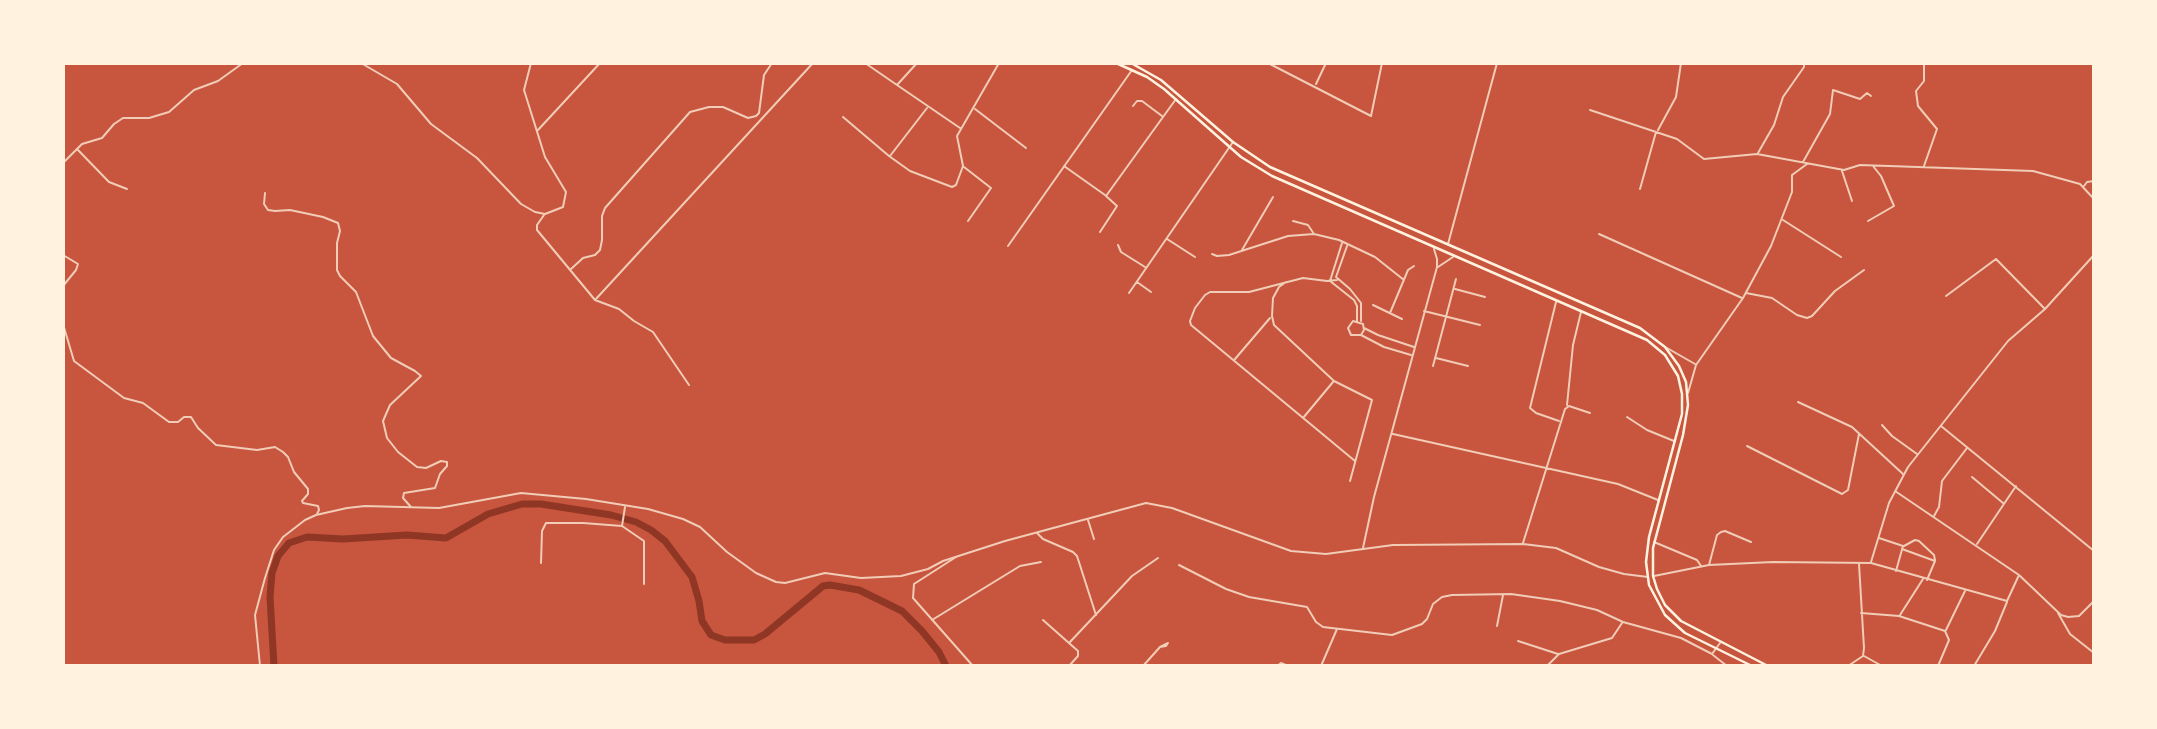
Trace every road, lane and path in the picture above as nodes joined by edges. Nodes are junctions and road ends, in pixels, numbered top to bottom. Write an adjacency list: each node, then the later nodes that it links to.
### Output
1 (243, 63): 36 (street)
2 (360, 63): 56 (street)
3 (531, 63): 31 (street)
4 (600, 63): 31 (street)
5 (772, 63): 81 (street)
6 (813, 63): 97 (street)
7 (864, 63): 20 (street)
8 (917, 63): 20 (street)
9 (999, 63): 26 (street)
10 (1116, 63): 19 (main road)
11 (1131, 63): 33 (main road)
12 (1268, 63): 21 (street)
13 (1326, 63): 21 (street)
14 (1382, 63): 21 (street)
15 (1497, 63): 67 (street)
16 (1681, 63): 32 (street)
17 (1804, 63): 37 (street)
18 (1924, 63): 45 (street)
19 (1132, 69): 23 (main road); 43 (street)
20 (897, 85): 24 (street)
21 (1315, 86)
22 (1871, 96): 40 (street)
23 (1176, 99): 29 (street); 34 (main road)
24 (928, 106): 30 (street); 38 (street)
25 (1133, 106): 29 (street)
26 (974, 108): 30 (street); 35 (street)
27 (1590, 110): 32 (street)
28 (843, 117): 38 (street)
29 (1163, 117): 52 (street)
30 (961, 128): 42 (street)
31 (537, 131): 56 (street)
32 (1657, 131): 37 (street); 50 (street)
33 (1233, 142): 34 (street); 67 (main road)
34 (1229, 146): 64 (street); 70 (main road)
35 (1026, 148)
36 (77, 149): 39 (street); 49 (street)
37 (1757, 154): 40 (street)
38 (889, 156): 42 (street)
39 (63, 163)
40 (1803, 163): 41 (street)
41 (1808, 164): 46 (street); 57 (street)
42 (963, 166): 58 (street)
43 (1064, 166): 52 (street); 68 (street)
44 (1872, 166): 45 (street); 46 (street); 60 (street)
45 (1924, 167): 48 (street)
46 (1842, 170): 55 (street)
47 (2094, 181): 48 (street)
48 (2084, 187): 54 (street)
49 (127, 189)
50 (1640, 189)
51 (265, 193): 150 (street)
52 (1106, 196): 61 (street)
53 (1273, 197): 71 (street)
54 (2094, 200)
55 (1852, 201)
56 (545, 214): 81 (street)
57 (1782, 219): 77 (street); 93 (street)
58 (968, 221)
59 (1293, 221): 62 (street)
60 (1868, 221)
61 (1100, 232)
62 (1314, 234): 65 (street); 71 (street)
63 (1599, 234): 96 (street)
64 (1166, 238): 75 (street); 80 (street)
65 (1342, 242): 66 (street); 86 (street)
66 (1348, 244): 84 (street); 85 (street)
67 (1448, 245): 100 (main road)
68 (1008, 246)
69 (1118, 246): 80 (street)
70 (1434, 249): 76 (main road); 79 (street)
71 (1241, 252): 72 (street)
72 (1212, 254)
73 (2094, 255): 101 (street)
74 (63, 256): 89 (street)
75 (1195, 257)
76 (1453, 257): 79 (street); 98 (main road)
77 (1841, 257)
78 (1414, 266): 85 (street)
79 (1437, 267): 102 (street)
80 (1146, 268): 87 (street)
81 (571, 269): 97 (street)
82 (1864, 270): 93 (street)
83 (1456, 279): 90 (street)
84 (1336, 280): 86 (street); 110 (street)
85 (1404, 280): 104 (street)
86 (1330, 281): 88 (street); 109 (street)
87 (1136, 282): 91 (street); 92 (street)
88 (1287, 282): 106 (street); 119 (street)
89 (63, 286)
90 (1454, 288): 95 (street); 107 (street)
91 (1151, 292)
92 (1129, 293)
93 (1745, 293): 96 (street)
94 (1946, 296): 101 (street)
95 (1485, 297)
96 (1743, 298): 120 (street)
97 (595, 300): 124 (street)
98 (1557, 301): 103 (main road); 131 (street)
99 (1373, 305): 104 (street)
100 (1592, 307): 105 (main road); 116 (main road)
101 (2045, 309): 133 (street)
102 (1424, 311): 107 (street); 115 (street)
103 (1581, 312): 105 (main road); 127 (street)
104 (1390, 313): 108 (street)
105 (1588, 314): 136 (main road)
106 (1272, 316): 119 (street); 123 (street)
107 (1447, 317): 112 (street); 118 (street)
108 (1402, 319)
109 (1357, 321): 110 (street); 114 (street)
110 (1361, 322): 113 (street)
111 (63, 324): 151 (street)
112 (1480, 325)
113 (1364, 328): 114 (street); 115 (street)
114 (1361, 335): 117 (street)
115 (1415, 347): 117 (street)
116 (1665, 347): 120 (street); 125 (main road)
117 (1413, 355): 134 (street)
118 (1435, 358): 121 (street); 122 (street)
119 (1235, 360): 130 (street)
120 (1696, 365): 125 (street)
121 (1433, 366)
122 (1468, 366)
123 (1334, 381): 130 (street); 140 (street)
124 (690, 385)
125 (1688, 393): 158 (main road)
126 (1798, 402): 135 (street)
127 (1567, 406): 128 (street); 131 (street)
128 (1590, 413)
129 (1627, 417): 136 (street)
130 (1303, 418): 140 (street)
131 (1561, 422): 141 (street)
132 (1882, 425): 139 (street)
133 (1941, 426): 138 (street); 139 (street)
134 (1392, 434): 141 (street); 163 (street)
135 (1859, 434): 137 (street); 142 (street)
136 (1675, 441): 147 (main road)
137 (1747, 446)
138 (1968, 447): 145 (street); 152 (street)
139 (1917, 455): 142 (street)
140 (1355, 461): 144 (street)
141 (1546, 469): 147 (street); 160 (street)
142 (1903, 474): 146 (street)
143 (1972, 477): 148 (street)
144 (1350, 481)
145 (2016, 486): 148 (street); 164 (street)
146 (1895, 490): 152 (street); 156 (street)
147 (1658, 500): 178 (main road)
148 (2004, 503): 161 (street)
149 (625, 507): 150 (street); 154 (street); 165 (street)
150 (412, 508): 151 (street)
151 (316, 515): 206 (street)
152 (1934, 517): 161 (street)
153 (1088, 519): 155 (street); 157 (street); 163 (street)
154 (622, 524): 169 (street); 181 (street)
155 (1037, 533): 165 (street); 188 (street)
156 (1878, 538): 162 (street); 171 (street)
157 (1094, 540)
158 (1654, 542): 174 (street); 177 (main road)
159 (1751, 542): 173 (street)
160 (1523, 544): 163 (street); 178 (street)
161 (1976, 545): 176 (street)
162 (1903, 547): 167 (street); 167 (street); 175 (street)
163 (1363, 550)
164 (2094, 551)
165 (956, 557): 190 (street)
166 (1158, 558): 188 (street)
167 (1935, 561): 180 (street)
168 (1041, 562): 190 (street)
169 (541, 563)
170 (1858, 563): 171 (street); 173 (street); 187 (street)
171 (1871, 563): 175 (street)
172 (1179, 565): 194 (street)
173 (1709, 565): 174 (street)
174 (1702, 567): 177 (street)
175 (1896, 571): 179 (street)
176 (2019, 575): 184 (street); 186 (street)
177 (1653, 576): 178 (street); 198 (main road)
178 (1647, 577): 200 (main road)
179 (1923, 579): 180 (street); 189 (street)
180 (1927, 580): 182 (street)
181 (644, 584)
182 (1966, 590): 184 (street); 195 (street)
183 (1503, 594): 192 (street); 193 (street); 194 (street)
184 (2007, 601): 221 (street)
185 (2094, 601): 186 (street)
186 (2058, 612): 201 (street)
187 (1861, 614): 189 (street); 204 (street)
188 (1097, 616): 197 (street)
189 (1899, 616): 195 (street)
190 (932, 620): 207 (street)
191 (1043, 620): 197 (street)
192 (1623, 622): 202 (street); 203 (street)
193 (1497, 626)
194 (1337, 629): 212 (street)
195 (1945, 631): 220 (street)
196 (1518, 641): 202 (street)
197 (1070, 642): 208 (street)
198 (1720, 643): 200 (street); 217 (main road)
199 (1160, 647): 209 (street)
200 (1717, 649): 203 (street); 205 (main road)
201 (2094, 653)
202 (1559, 654): 213 (street)
203 (1712, 654): 214 (street)
204 (1863, 656): 218 (street); 219 (street)
205 (1738, 660): 215 (street); 216 (main road)
206 (260, 666)
207 (973, 666)
208 (1069, 666)
209 (1143, 666)
210 (1277, 666): 211 (street)
211 (1287, 666)
212 (1321, 666)
213 (1547, 666)
214 (1727, 666)
215 (1737, 666)
216 (1752, 666)
217 (1768, 666)
218 (1848, 666)
219 (1882, 666)
220 (1938, 666)
221 (1973, 666)

